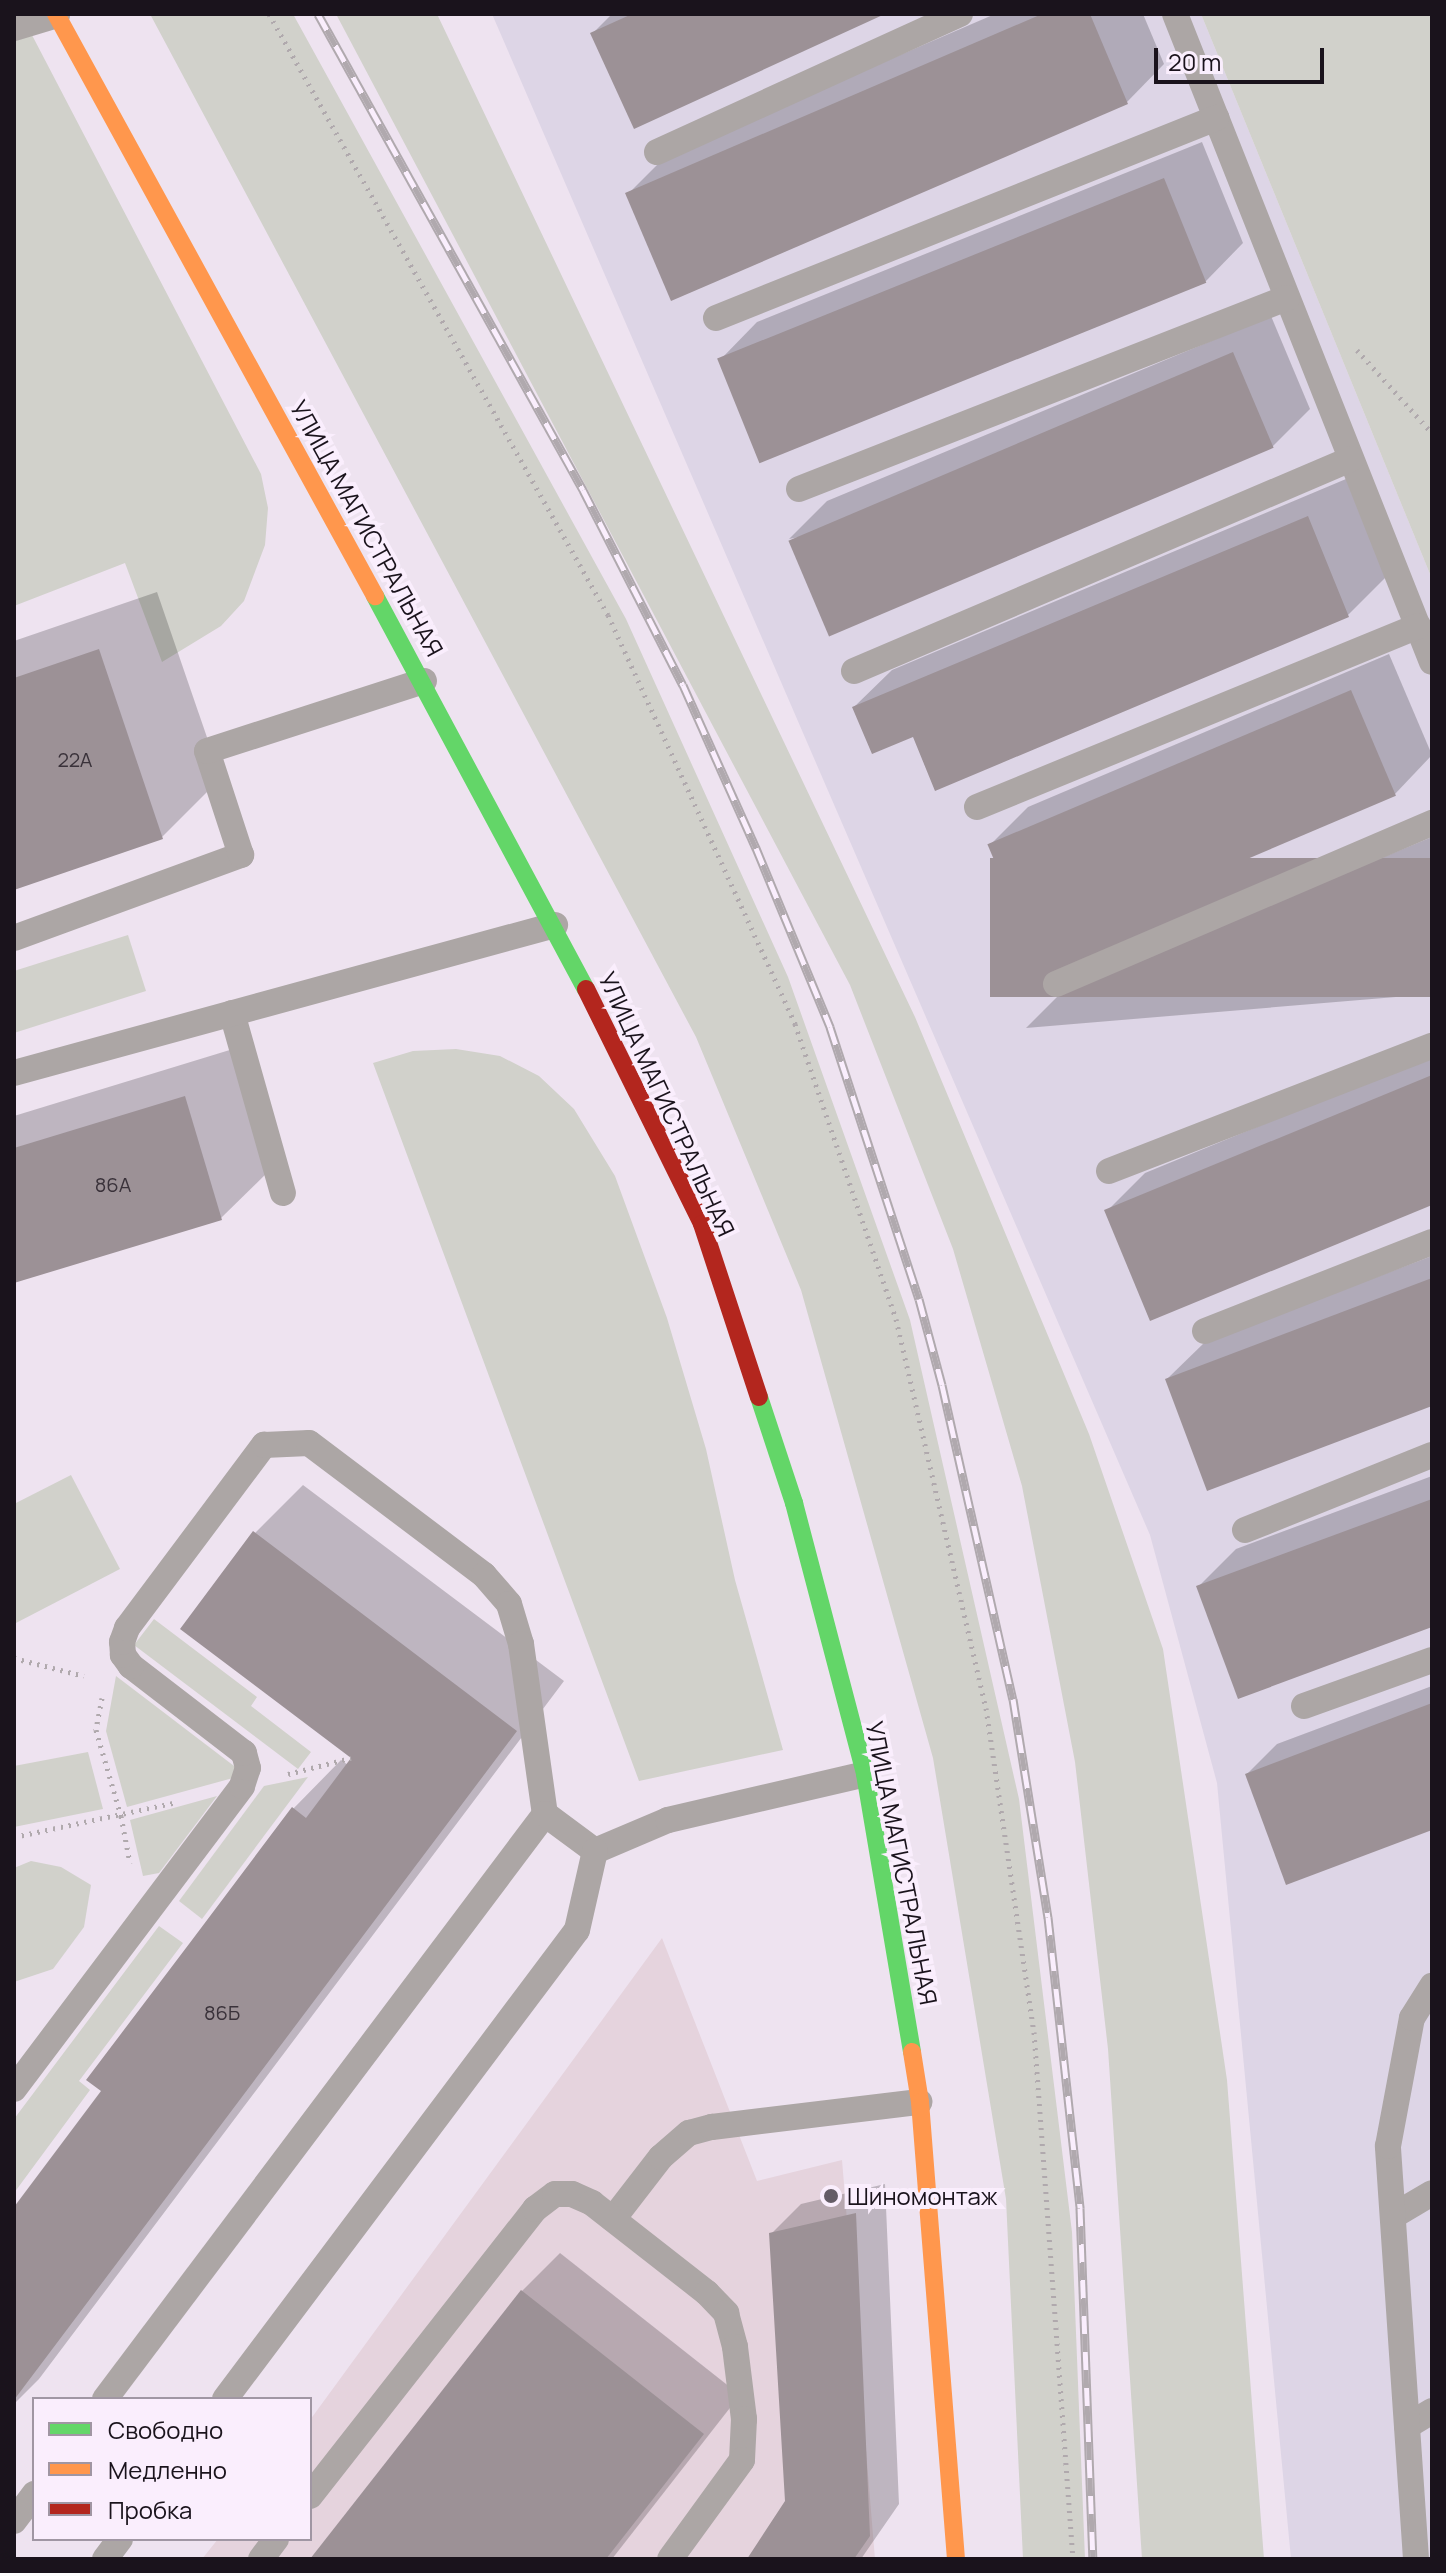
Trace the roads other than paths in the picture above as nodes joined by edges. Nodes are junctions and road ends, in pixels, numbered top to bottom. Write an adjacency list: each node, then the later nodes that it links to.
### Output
1 (56, 14): 4 (lane); 14 (main road, УЛИЦА МАГИСТРАЛЬНАЯ)
2 (960, 14): 6 (lane)
3 (1175, 14): 5 (lane)
4 (14, 28)
5 (1216, 118): 7 (lane); 8 (lane)
6 (657, 152)
7 (1287, 298): 9 (lane); 10 (lane)
8 (716, 318)
9 (1351, 459): 11 (lane); 13 (lane)
10 (799, 489)
11 (1418, 626): 12 (lane); 15 (lane)
12 (1432, 662)
13 (854, 671)
14 (424, 681): 17 (main road, УЛИЦА МАГИСТРАЛЬНАЯ); 18 (lane)
15 (977, 807)
16 (1432, 823): 19 (lane)
17 (555, 925): 20 (lane); 31 (main road, УЛИЦА МАГИСТРАЛЬНАЯ)
18 (14, 938)
19 (1056, 984)
20 (232, 1013): 22 (lane); 24 (lane)
21 (1432, 1046): 23 (lane)
22 (14, 1073)
23 (1109, 1171)
24 (283, 1193)
25 (1432, 1242): 26 (lane)
26 (1205, 1331)
27 (1432, 1455): 28 (lane)
28 (1245, 1530)
29 (1432, 1660): 30 (lane)
30 (1304, 1706)
31 (865, 1774): 33 (lane); 37 (main road, УЛИЦА МАГИСТРАЛЬНАЯ)
32 (545, 1814): 33 (lane); 36 (lane); 41 (lane)
33 (595, 1851): 42 (lane)
34 (1432, 1986): 35 (lane)
35 (1422, 2012): 39 (lane)
36 (14, 2089)
37 (920, 2102): 40 (lane); 48 (main road, УЛИЦА МАГИСТРАЛЬНАЯ)
38 (1432, 2193): 39 (lane)
39 (1393, 2216): 44 (lane)
40 (613, 2219): 45 (lane); 53 (lane)
41 (107, 2397)
42 (227, 2397)
43 (1432, 2411): 44 (lane)
44 (1407, 2426): 56 (lane)
45 (312, 2493)
46 (32, 2497): 47 (lane)
47 (14, 2521)
48 (954, 2527): 54 (lane); 55 (main road, УЛИЦА МАГИСТРАЛЬНАЯ)
49 (118, 2541): 51 (lane)
50 (274, 2541): 52 (lane)
51 (105, 2559)
52 (261, 2559)
53 (670, 2559)
54 (929, 2559)
55 (956, 2559)
56 (1416, 2559)

